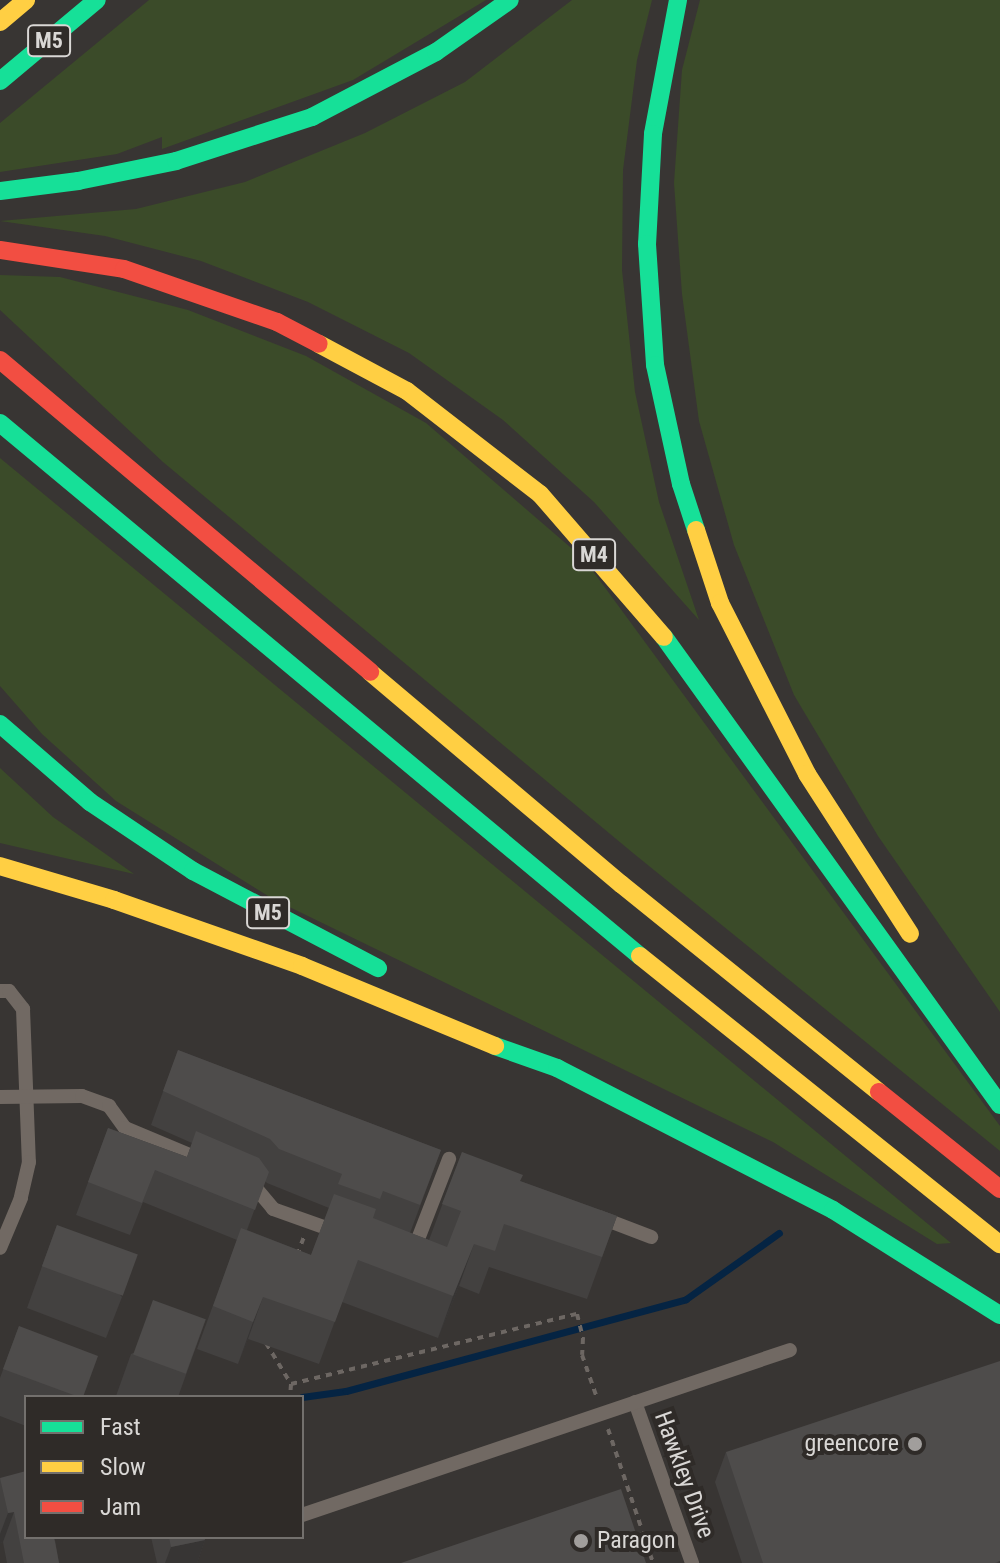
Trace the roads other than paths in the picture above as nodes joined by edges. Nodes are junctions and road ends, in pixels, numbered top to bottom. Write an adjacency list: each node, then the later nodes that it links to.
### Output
1 (26, 0): 5 (highway, M5)
2 (97, 0): 6 (highway, M5)
3 (510, 0): 7 (highway)
4 (678, 0): 13 (highway)
5 (0, 22)
6 (0, 81)
7 (0, 191)
8 (0, 250): 20 (highway, M4)
9 (0, 360): 22 (highway)
10 (0, 423): 26 (highway)
11 (0, 724): 14 (highway, M5)
12 (0, 866): 17 (highway, M5)
13 (922, 951)
14 (401, 979)
15 (4, 991): 18 (lane)
16 (512, 1032): 17 (highway, M5)
17 (557, 1068): 29 (highway, M5)
18 (28, 1095): 19 (lane); 25 (lane); 27 (lane)
19 (0, 1097)
20 (1000, 1105)
21 (449, 1159): 28 (lane)
22 (1000, 1189)
23 (579, 1209): 24 (lane)
24 (651, 1237)
25 (353, 1238)
26 (1000, 1244)
27 (0, 1248)
28 (396, 1253)
29 (1000, 1315)
30 (790, 1350): 31 (lane)
31 (635, 1402): 32 (lane); 33 (lane, Hawkley Drive)
32 (304, 1514)
33 (692, 1563)

